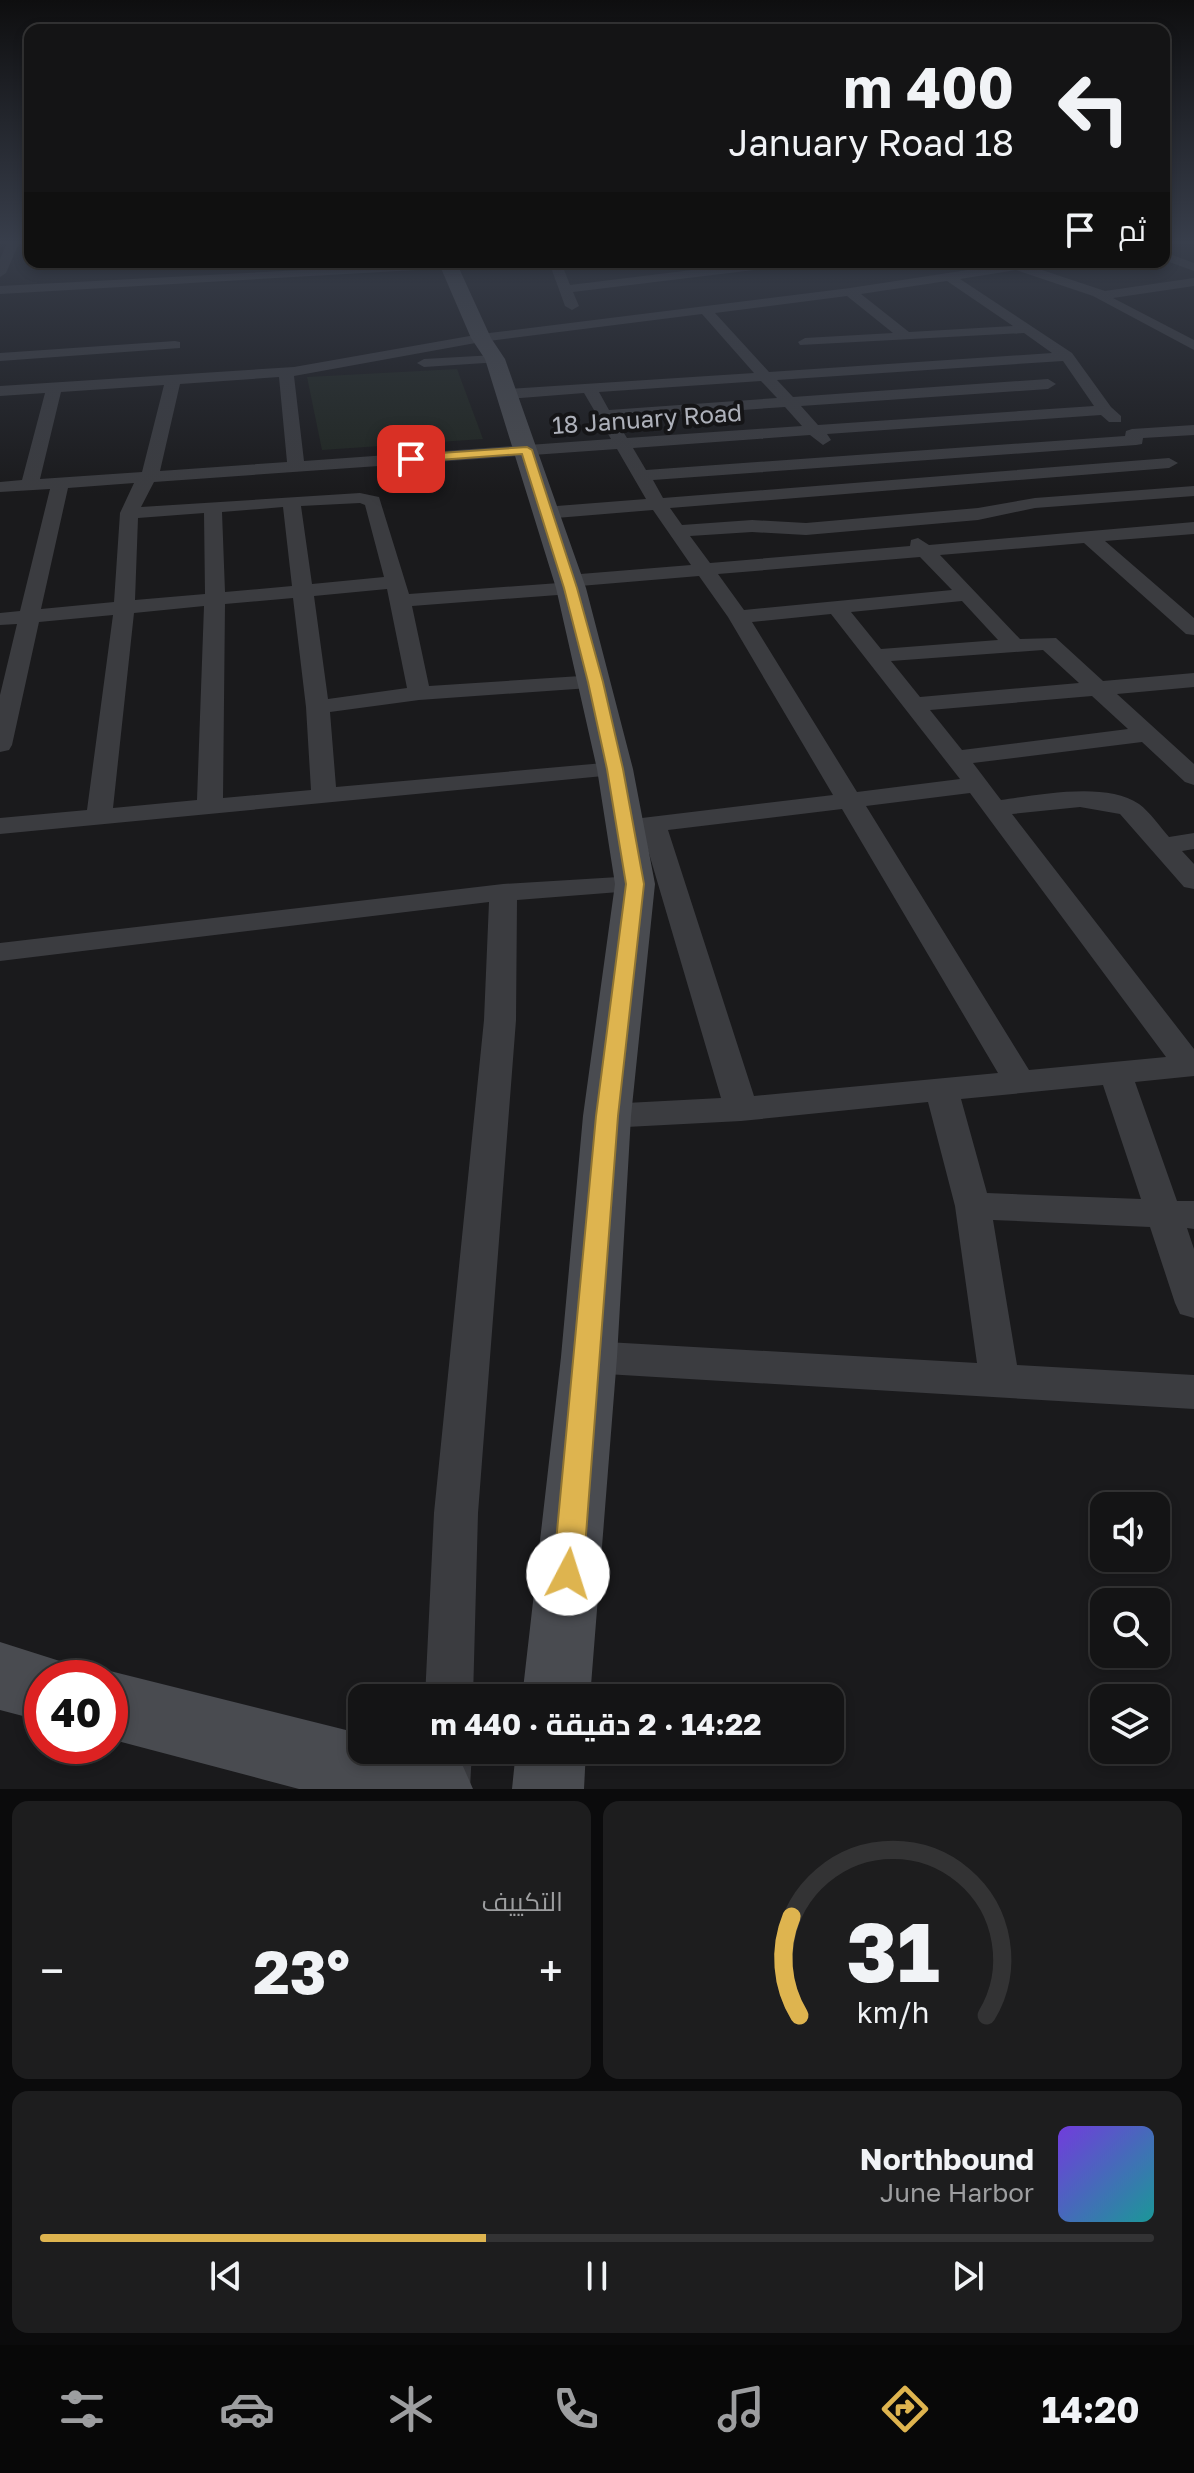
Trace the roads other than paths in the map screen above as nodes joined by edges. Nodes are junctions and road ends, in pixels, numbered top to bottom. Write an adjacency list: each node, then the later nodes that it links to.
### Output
1 (484, 326): 16 (street)
2 (576, 326): 16 (street)
3 (720, 326): 19 (street)
4 (893, 326): 9 (street)
5 (1024, 326): 7 (street)
6 (1156, 326): 10 (street)
7 (1028, 329): 9 (street); 13 (street)
8 (1194, 333): 10 (street)
9 (904, 335): 17 (street)
10 (1174, 335): 12 (street)
11 (175, 345): 14 (street)
12 (1194, 346)
13 (1067, 356): 15 (street); 26 (street)
14 (0, 357)
15 (1021, 360): 17 (street); 21 (street)
16 (494, 363): 18 (street); 18 (street); 23 (street); 33 (street)
17 (832, 372): 19 (street)
18 (286, 373): 20 (street); 36 (street)
19 (766, 376): 23 (street); 25 (street)
20 (173, 381): 22 (street); 37 (street)
21 (1048, 384): 25 (street); 27 (street)
22 (54, 387): 24 (street); 41 (street)
23 (589, 389): 28 (street)
24 (0, 391)
25 (788, 402): 28 (street); 30 (street)
26 (1105, 410): 27 (street, 18 January Road); 31 (street)
27 (1085, 411): 30 (street, 18 January Road)
28 (605, 415): 32 (street)
29 (1194, 430): 31 (street)
30 (816, 431): 32 (street, 18 January Road); 34 (street)
31 (1134, 437): 34 (street); 35 (street)
32 (624, 444): 33 (street, 18 January Road); 38 (street)
33 (527, 450): 36 (street, 18 January Road); 48 (street)
34 (840, 462): 38 (street); 43 (street)
35 (1169, 463): 39 (street); 43 (street)
36 (296, 467): 37 (street, 18 January Road)
37 (150, 475): 40 (street, 18 January Road); 47 (street)
38 (641, 476): 45 (street)
39 (1192, 479): 49 (street)
40 (60, 482): 41 (street, 18 January Road); 62 (street)
41 (30, 484): 42 (street, 18 January Road)
42 (0, 487)
43 (860, 489): 45 (street); 49 (street)
44 (291, 501): 46 (street); 56 (street); 57 (street)
45 (658, 504): 48 (street); 51 (street)
46 (213, 507): 47 (street); 59 (street)
47 (129, 513): 61 (street)
48 (544, 513): 55 (street)
49 (895, 521): 51 (street); 53 (street)
50 (1194, 528): 52 (street)
51 (678, 531): 54 (street)
52 (1089, 537): 53 (street); 65 (street)
53 (924, 551): 54 (street); 58 (street)
54 (704, 569): 55 (street); 63 (street)
55 (569, 584): 57 (street); 69 (street)
56 (303, 590): 57 (street); 59 (street); 73 (street)
57 (398, 592): 71 (street)
58 (969, 594): 60 (street); 66 (street)
59 (215, 598): 61 (street); 82 (street)
60 (835, 605): 63 (street); 67 (street)
61 (124, 607): 62 (street); 84 (street)
62 (29, 616): 64 (street); 75 (street)
63 (738, 617): 81 (street)
64 (0, 619)
65 (1194, 629)
66 (1012, 643): 67 (street); 70 (street)
67 (874, 656): 72 (street)
68 (1194, 680): 70 (street)
69 (596, 682): 71 (street); 77 (street)
70 (1099, 688): 72 (street); 74 (street)
71 (419, 693): 73 (street)
72 (914, 705): 76 (street)
73 (318, 707): 80 (street)
74 (1149, 734): 76 (street); 78 (street)
75 (0, 745)
76 (956, 758): 79 (street)
77 (615, 769): 80 (street); 85 (street)
78 (1194, 777)
79 (977, 785): 81 (street); 83 (street)
80 (324, 797): 82 (street)
81 (849, 798): 85 (street); 95 (street)
82 (210, 808): 84 (street)
83 (995, 808): 88 (street); 93 (street)
84 (99, 818): 86 (street)
85 (639, 825): 90 (street); 97 (street)
86 (0, 826)
87 (1194, 841): 88 (street)
88 (1163, 846): 89 (street)
89 (1194, 881)
90 (635, 884): 91 (street); 98 (street)
91 (503, 892): 92 (street); 107 (street)
92 (0, 952)
93 (1192, 1065): 94 (street)
94 (1115, 1071): 95 (street); 100 (street)
95 (1019, 1080): 96 (street)
96 (941, 1088): 97 (street); 99 (street)
97 (741, 1109): 98 (street)
98 (607, 1116): 102 (street)
99 (973, 1206): 100 (street); 103 (street)
100 (1179, 1214): 101 (street)
101 (1194, 1303)
102 (589, 1357): 103 (street); 108 (street)
103 (999, 1379): 104 (street)
104 (1194, 1392)
105 (0, 1676): 106 (street)
106 (24, 1682)
107 (450, 1684)
108 (557, 1684)
109 (128, 1710): 112 (street)
110 (446, 1764): 113 (street)
111 (550, 1764): 114 (street)
112 (437, 1789)
113 (445, 1789)
114 (548, 1789)

